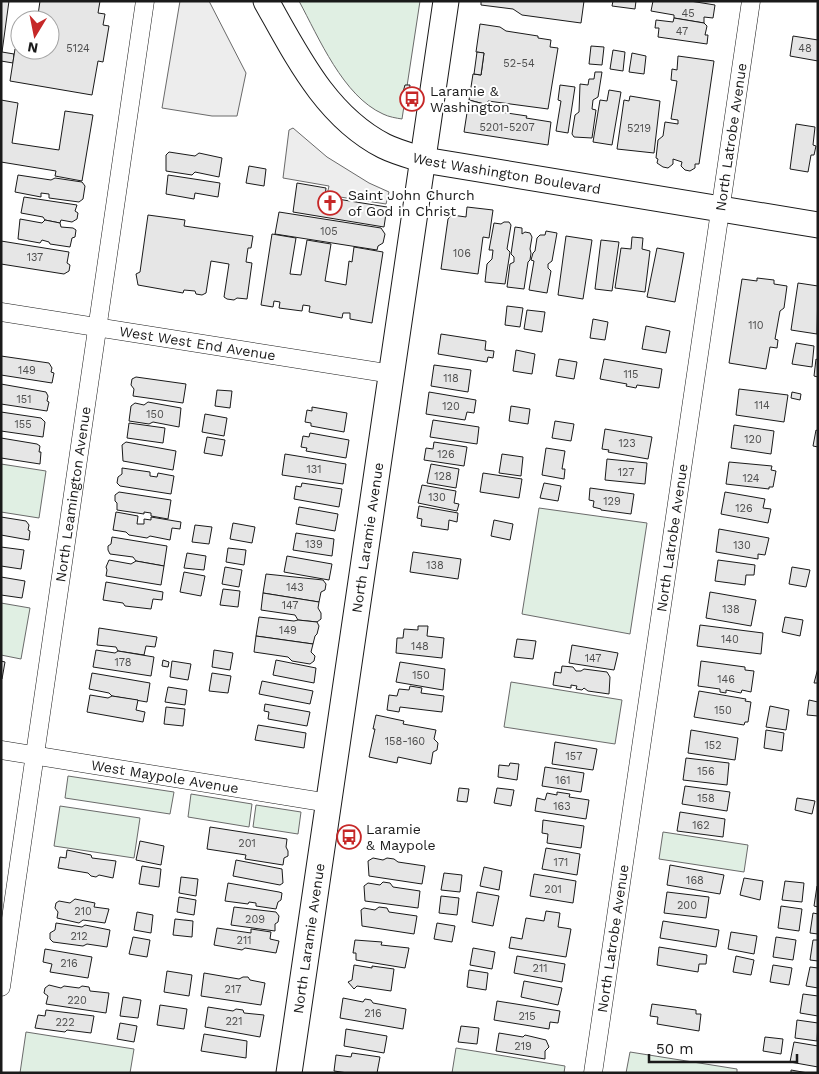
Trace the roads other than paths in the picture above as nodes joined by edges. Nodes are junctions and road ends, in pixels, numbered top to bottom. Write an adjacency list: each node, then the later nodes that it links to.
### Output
1 (145, 1): 9 (street, North Leamington Avenue)
2 (266, 1): 5 (street, West Washington Boulevard)
3 (446, 1): 5 (street, North Laramie Avenue)
4 (751, 1): 6 (street, North Latrobe Avenue)
5 (424, 160): 6 (street, West Washington Boulevard); 10 (street, North Laramie Avenue)
6 (721, 209): 7 (street, West Washington Boulevard); 16 (street, North Latrobe Avenue)
7 (818, 225)
8 (1, 312): 9 (street, West West End Avenue)
9 (97, 327): 10 (street, West West End Avenue); 12 (street, North Leamington Avenue)
10 (392, 374): 13 (street, North Laramie Avenue)
11 (1, 750): 12 (street, West Maypole Avenue)
12 (35, 756): 13 (street, West Maypole Avenue); 14 (street, North Leamington Avenue)
13 (329, 803): 15 (street, North Laramie Avenue)
14 (1, 987)
15 (289, 1073)
16 (593, 1073)

